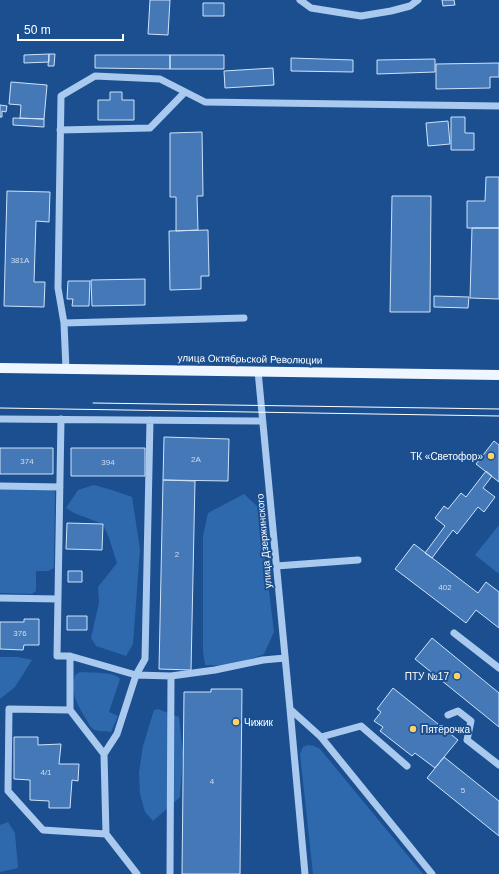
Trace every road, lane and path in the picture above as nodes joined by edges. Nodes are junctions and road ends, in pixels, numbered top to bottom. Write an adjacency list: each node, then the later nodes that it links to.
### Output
1 (300, 0): 2 (street)
2 (418, 0)
3 (185, 92): 4 (street); 5 (street); 5 (street)
4 (499, 106)
5 (60, 130): 7 (street)
6 (244, 318): 7 (street)
7 (64, 323): 9 (street)
8 (0, 368): 9 (main road, улица Октябрьской Революции)
9 (66, 369): 10 (main road, улица Октябрьской Революции)
10 (258, 371): 11 (main road, улица Октябрьской Революции); 15 (street, улица Дзержинского)
11 (499, 375)
12 (0, 419): 13 (street)
13 (61, 419): 14 (street); 17 (street)
14 (150, 420): 15 (street); 26 (street)
15 (262, 421): 19 (street, улица Дзержинского)
16 (0, 486): 17 (street)
17 (60, 487): 21 (street)
18 (358, 560): 19 (street)
19 (276, 566): 24 (street, улица Дзержинского)
20 (0, 598): 21 (street)
21 (58, 599): 23 (street)
22 (454, 633): 25 (street)
23 (70, 656): 26 (street); 29 (street)
24 (285, 658): 27 (street); 28 (street, улица Дзержинского)
25 (499, 668)
26 (136, 675): 27 (street); 32 (street)
27 (171, 676): 37 (street)
28 (290, 709): 31 (street); 38 (street, улица Дзержинского)
29 (70, 710): 32 (street); 35 (street)
30 (448, 715): 33 (street)
31 (321, 737): 34 (street); 39 (street)
32 (104, 754): 35 (street)
33 (499, 765)
34 (408, 766)
35 (106, 834): 36 (street)
36 (137, 874)
37 (170, 874)
38 (305, 874)
39 (432, 874)

